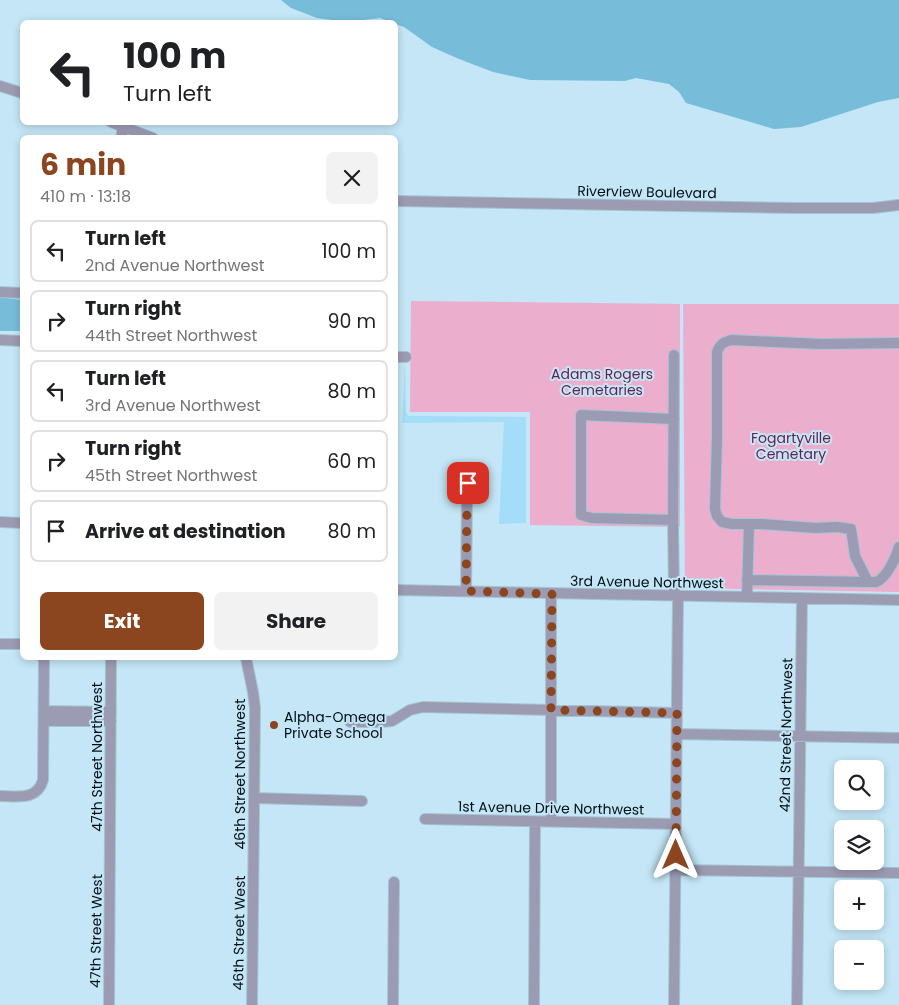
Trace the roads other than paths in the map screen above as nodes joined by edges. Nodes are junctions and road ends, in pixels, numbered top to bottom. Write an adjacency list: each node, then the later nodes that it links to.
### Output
1 (0, 86): 2 (street)
2 (20, 92)
3 (122, 126): 4 (street); 5 (street)
4 (122, 135)
5 (145, 135)
6 (398, 201): 7 (street, Riverview Boulevard)
7 (899, 205)
8 (0, 292): 9 (street)
9 (20, 293)
10 (0, 340): 11 (street)
11 (20, 340)
12 (899, 343): 19 (street)
13 (674, 355): 14 (street)
14 (674, 419): 16 (street); 16 (street)
15 (470, 468): 24 (street)
16 (673, 520): 26 (street)
17 (0, 522): 18 (street)
18 (20, 523)
19 (749, 524): 21 (street); 22 (street)
20 (899, 547): 22 (street)
21 (748, 580): 22 (street); 27 (street)
22 (871, 582): 29 (street)
23 (398, 590): 24 (street, 3rd Avenue Northwest)
24 (466, 591): 25 (street, 3rd Avenue Northwest)
25 (552, 594): 26 (street, 3rd Avenue Northwest); 36 (street)
26 (678, 596): 27 (street, 3rd Avenue Northwest); 37 (street)
27 (747, 598): 28 (street, 3rd Avenue Northwest)
28 (802, 598): 29 (street, 3rd Avenue Northwest); 42 (street, 42nd Street Northwest)
29 (876, 600): 30 (street, 3rd Avenue Northwest)
30 (899, 600)
31 (0, 644): 32 (street)
32 (20, 644)
33 (44, 660): 38 (street)
34 (111, 660): 39 (street, 47th Street Northwest)
35 (246, 660): 45 (street, 46th Street Northwest)
36 (551, 710): 37 (street); 40 (street); 49 (street)
37 (677, 713): 41 (street)
38 (44, 716): 39 (street); 44 (street)
39 (111, 716): 51 (street, 47th Street Northwest)
40 (350, 722)
41 (677, 734): 42 (street); 50 (street)
42 (800, 736): 43 (street); 54 (street, 42nd Street Northwest)
43 (899, 738)
44 (0, 796)
45 (254, 798): 46 (street); 52 (street, 46th Street Northwest)
46 (362, 801)
47 (425, 819): 48 (street, 1st Avenue Drive Northwest)
48 (535, 822): 49 (street, 1st Avenue Drive Northwest); 60 (street)
49 (550, 822): 50 (street, 1st Avenue Drive Northwest)
50 (676, 824): 53 (street)
51 (110, 857): 57 (street, 47th Street West)
52 (254, 860): 58 (street, 46th Street West)
53 (676, 870): 54 (street); 61 (street)
54 (798, 872): 55 (street); 62 (street, 42nd Street Northwest)
55 (899, 873)
56 (394, 882): 59 (street)
57 (109, 1005)
58 (252, 1005)
59 (393, 1005)
60 (534, 1005)
61 (674, 1005)
62 (797, 1005)

